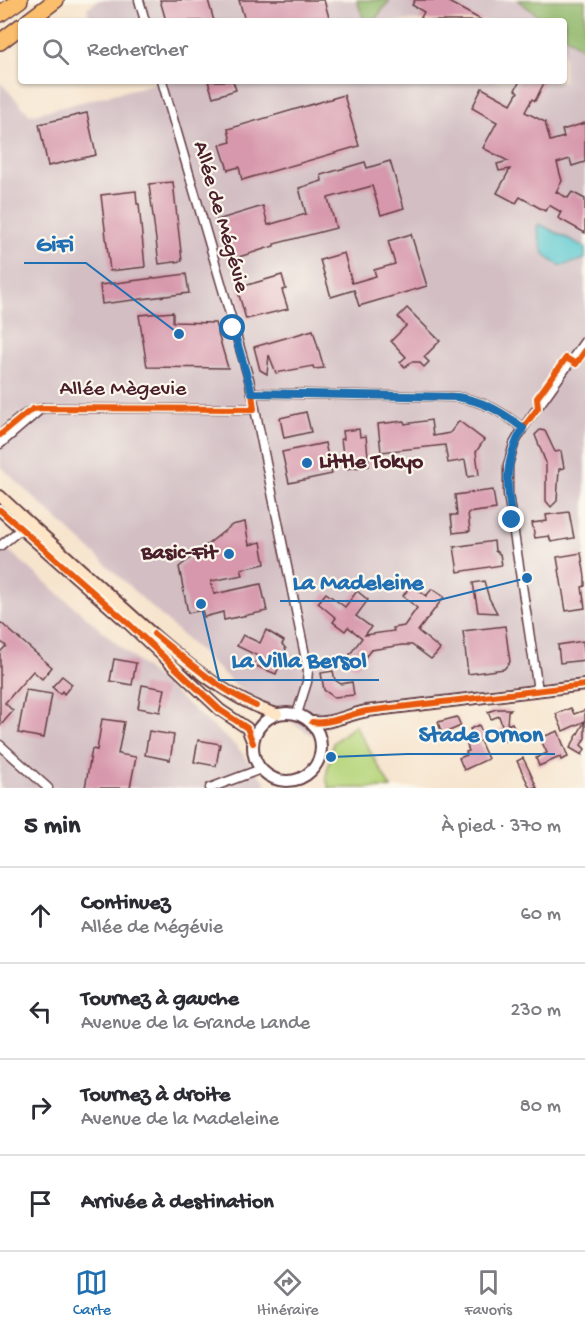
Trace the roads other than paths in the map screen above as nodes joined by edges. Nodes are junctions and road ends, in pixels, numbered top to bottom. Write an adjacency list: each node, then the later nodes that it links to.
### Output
1 (20, 0): 4 (highway)
2 (56, 0): 5 (highway)
3 (138, 0): 6 (street)
4 (1, 13)
5 (32, 18)
6 (144, 18)
7 (18, 28): 8 (highway)
8 (0, 42)
9 (163, 84): 11 (street, Allée de Mégévie)
10 (585, 341): 14 (street)
11 (252, 393): 13 (street, Allée de Mégévie); 14 (street)
12 (42, 408): 13 (street, Allée Mègevie); 15 (street, Allée Mègevie); 16 (street, Allée Mègevie)
13 (254, 409): 25 (street, Allée de Mégévie)
14 (523, 428): 22 (street)
15 (0, 435)
16 (0, 444)
17 (0, 496): 24 (main road)
18 (0, 510): 19 (main road)
19 (21, 529): 20 (street); 28 (main road)
20 (0, 546)
21 (585, 685): 22 (street)
22 (538, 690): 23 (street)
23 (354, 713): 26 (street); 27 (street)
24 (277, 714): 25 (street); 28 (street)
25 (297, 714): 26 (street)
26 (312, 722): 27 (street)
27 (321, 741): 31 (street)
28 (253, 743): 30 (street)
29 (0, 745): 32 (street)
30 (261, 769): 31 (street); 33 (street)
31 (293, 784)
32 (48, 788)
33 (210, 788)

